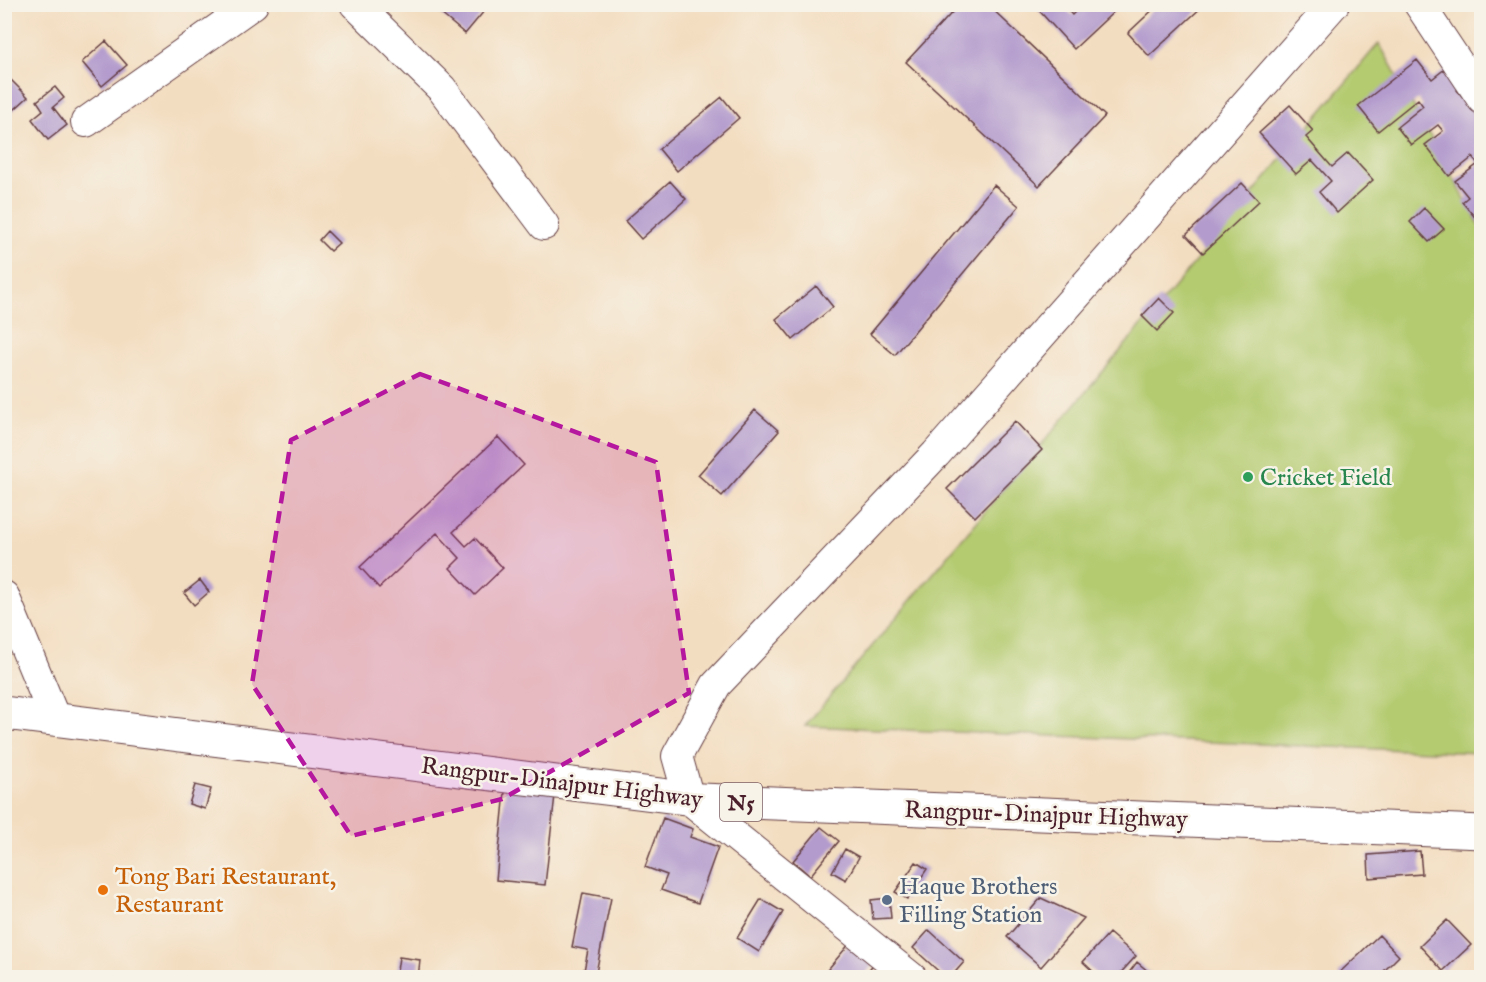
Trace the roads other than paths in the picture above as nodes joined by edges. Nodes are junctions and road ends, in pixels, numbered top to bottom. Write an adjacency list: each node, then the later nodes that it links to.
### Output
1 (253, 4): 6 (street)
2 (356, 4): 7 (street)
3 (1334, 4): 11 (street)
4 (1419, 4): 5 (street)
5 (1482, 99)
6 (86, 122)
7 (544, 225)
8 (4, 596): 10 (street)
9 (4, 712): 10 (highway, Rangpur-Dinajpur Highway / N5)
10 (55, 719): 11 (highway, Rangpur-Dinajpur Highway / N5)
11 (689, 799): 12 (highway, Rangpur-Dinajpur Highway / N5); 13 (street)
12 (1482, 832)
13 (912, 978)

